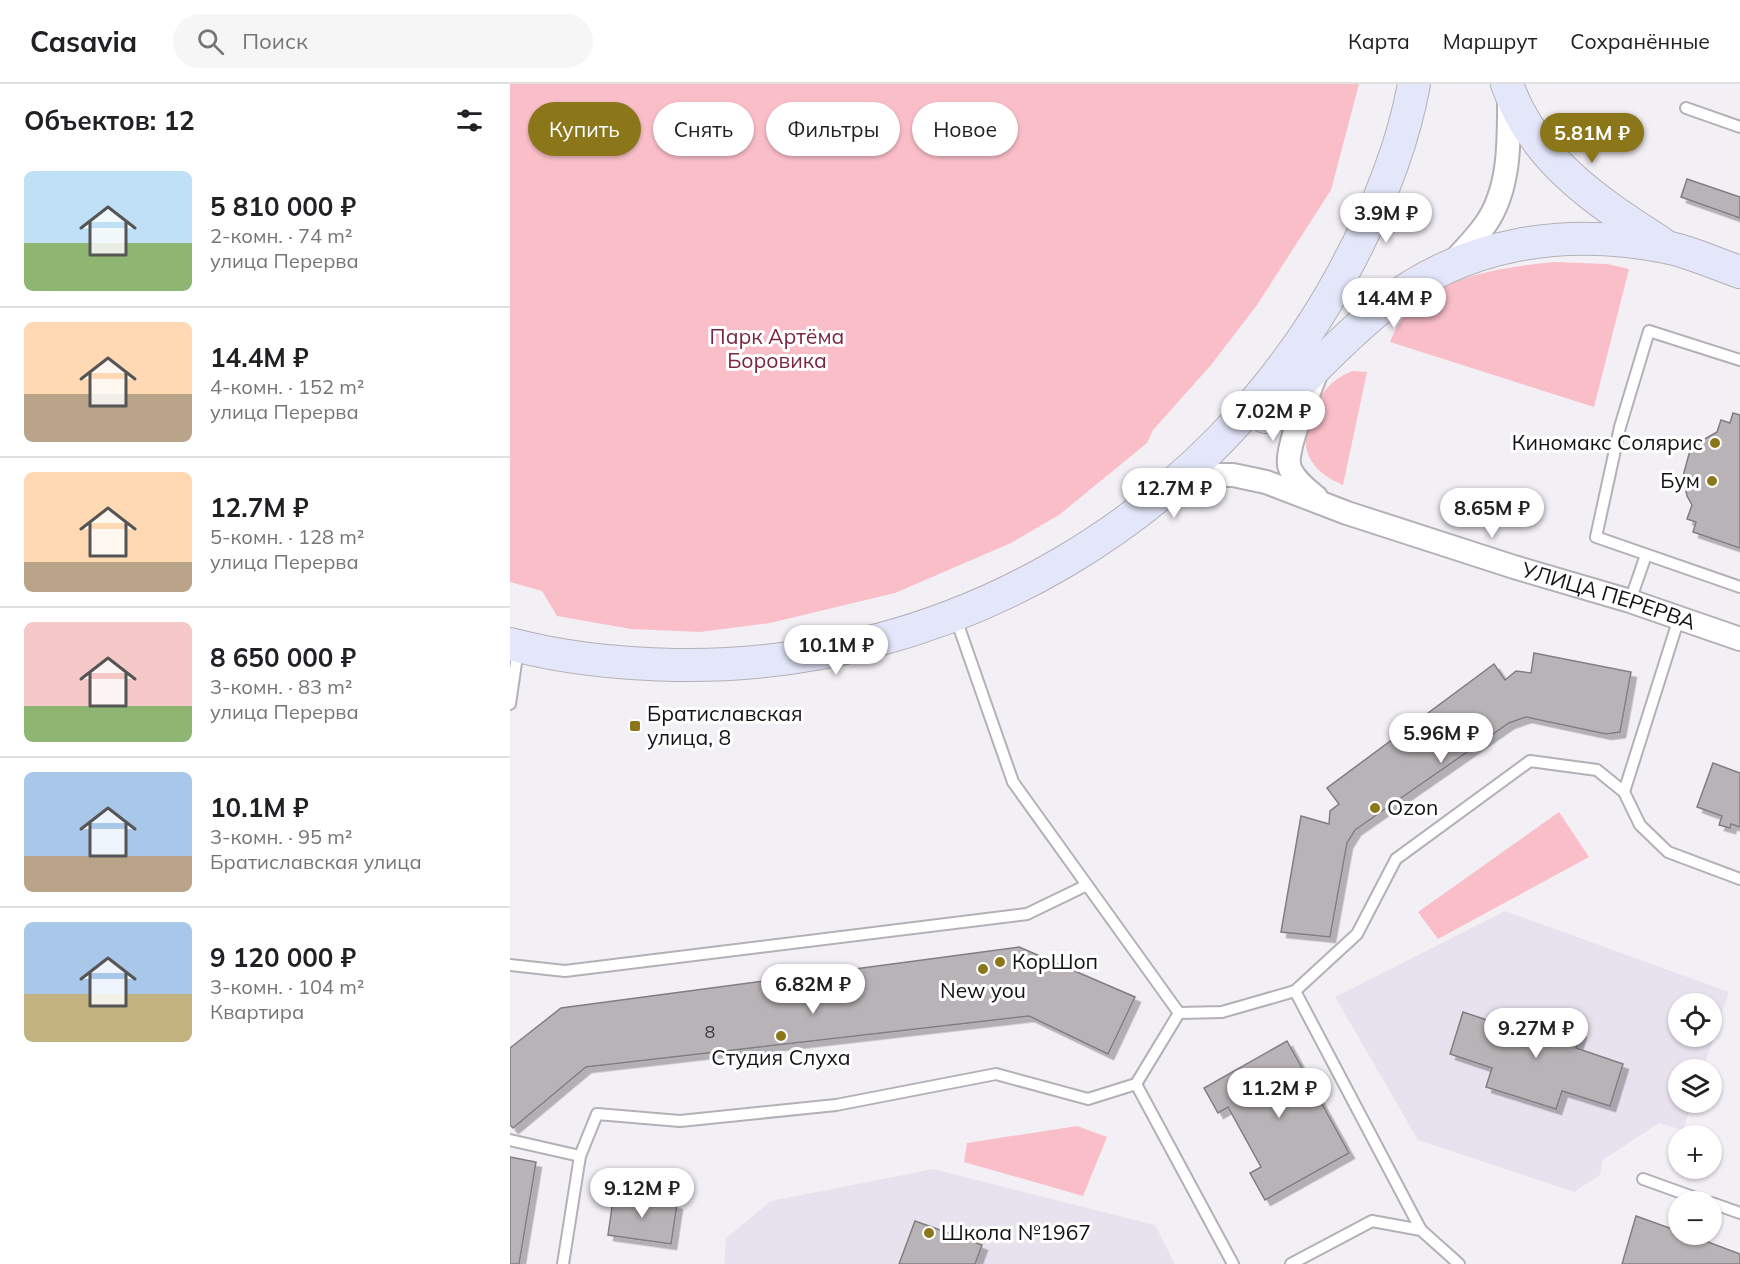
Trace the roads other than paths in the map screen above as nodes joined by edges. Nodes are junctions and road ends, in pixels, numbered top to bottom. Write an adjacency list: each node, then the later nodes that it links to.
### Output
1 (1414, 84): 12 (main road)
2 (1508, 86): 5 (main road, УЛИЦА ПЕРЕРВА); 6 (street)
3 (1686, 108): 4 (lane)
4 (1740, 127)
5 (1668, 248): 6 (main road, УЛИЦА ПЕРЕРВА); 7 (main road, УЛИЦА ПЕРЕРВА)
6 (1452, 263): 9 (main road, УЛИЦА ПЕРЕРВА)
7 (1740, 272)
8 (1740, 360): 13 (lane)
9 (1318, 367): 10 (main road, УЛИЦА ПЕРЕРВА); 11 (street, УЛИЦА ПЕРЕРВА)
10 (1192, 475): 11 (street, УЛИЦА ПЕРЕРВА); 12 (main road, УЛИЦА ПЕРЕРВА)
11 (1341, 510): 15 (street, УЛИЦА ПЕРЕРВА)
12 (1126, 523): 16 (main road)
13 (1646, 555): 14 (lane); 15 (lane)
14 (1740, 587)
15 (1630, 601): 17 (street, УЛИЦА ПЕРЕРВА)
16 (955, 616): 19 (main road); 23 (lane)
17 (1679, 618): 18 (street, УЛИЦА ПЕРЕРВА); 21 (lane)
18 (1740, 639)
19 (514, 645): 20 (lane)
20 (510, 704)
21 (1624, 792): 22 (lane); 25 (lane)
22 (1740, 879)
23 (1087, 885): 24 (lane); 26 (lane)
24 (510, 965)
25 (1295, 990): 26 (lane); 34 (lane)
26 (1179, 1013): 27 (lane)
27 (1136, 1084): 29 (lane); 36 (lane)
28 (510, 1140): 29 (lane)
29 (580, 1156): 35 (lane)
30 (1644, 1179): 31 (lane)
31 (1678, 1191)
32 (1722, 1207): 33 (lane)
33 (1740, 1213)
34 (1421, 1230): 37 (lane); 38 (lane)
35 (563, 1264)
36 (1233, 1264)
37 (1290, 1264)
38 (1459, 1264)

